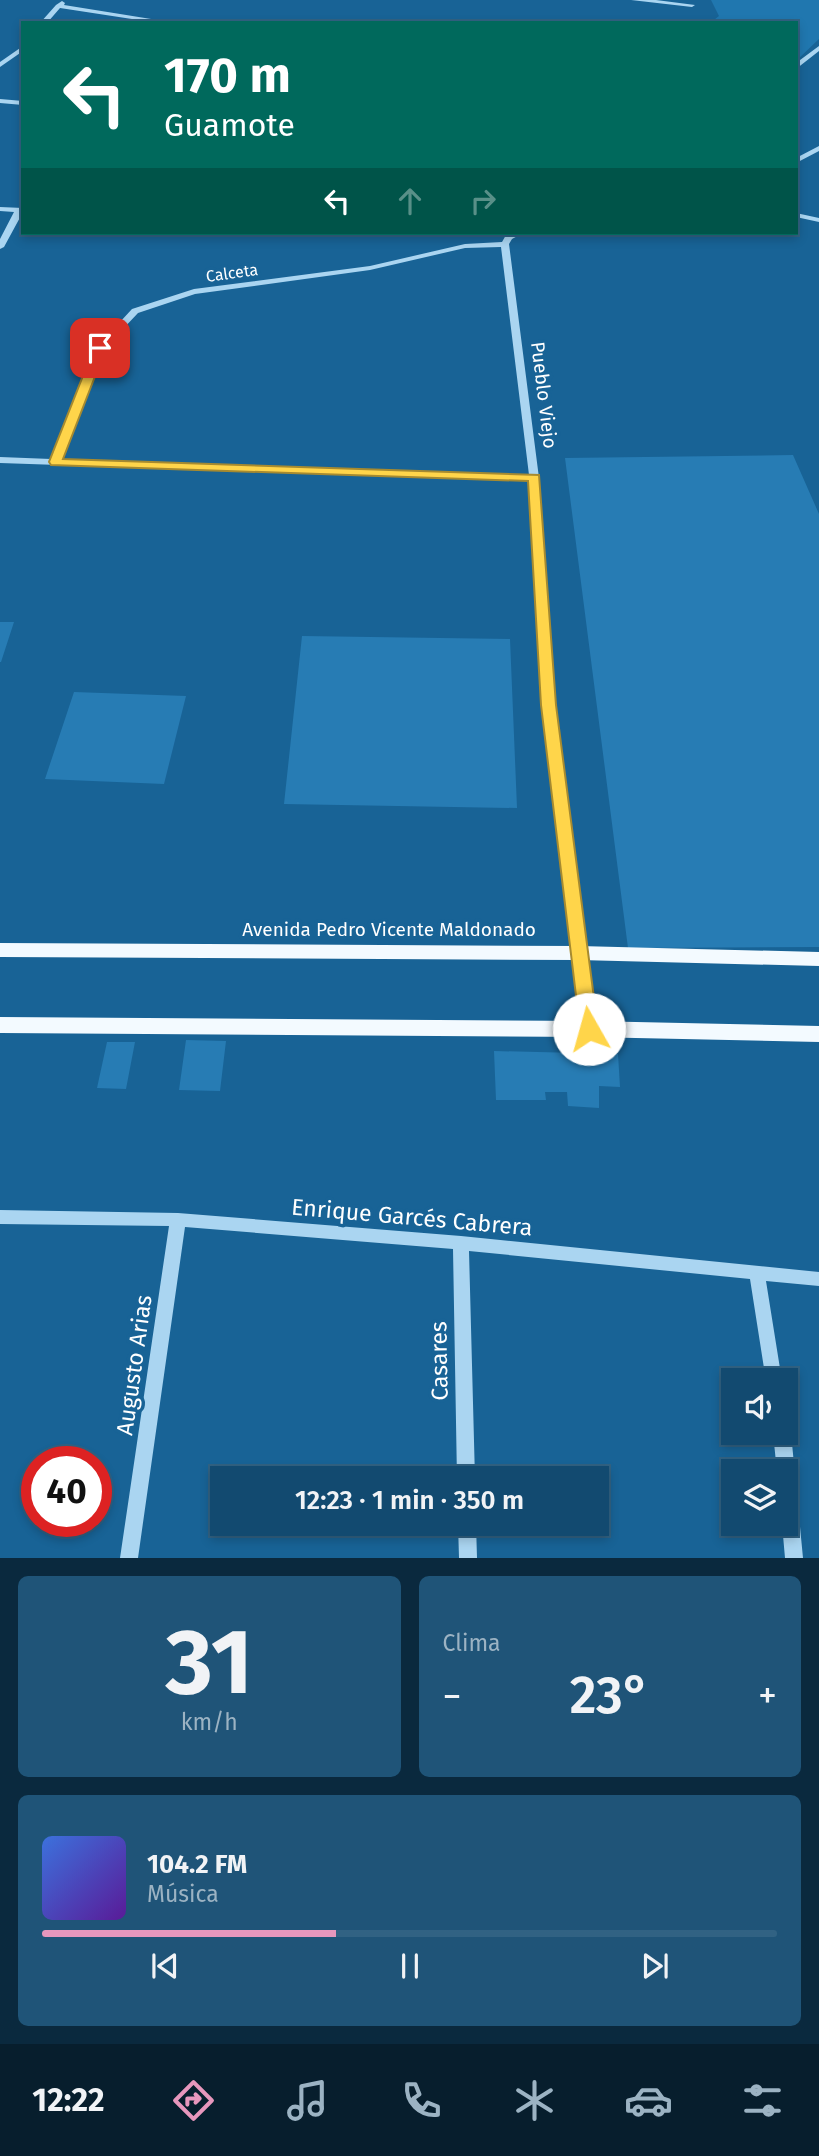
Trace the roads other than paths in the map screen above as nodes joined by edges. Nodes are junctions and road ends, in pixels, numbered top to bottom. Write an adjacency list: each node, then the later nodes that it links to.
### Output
1 (65, 0): 4 (street)
2 (634, 0): 3 (street)
3 (692, 5)
4 (58, 6): 5 (street); 6 (street)
5 (45, 21)
6 (159, 21)
7 (819, 48): 10 (street)
8 (21, 49): 9 (street)
9 (0, 65)
10 (798, 65)
11 (0, 101): 12 (street)
12 (21, 103)
13 (819, 148): 14 (street)
14 (798, 160)
15 (0, 209): 16 (street)
16 (21, 210): 20 (street)
17 (798, 215): 18 (street)
18 (819, 220)
19 (508, 238): 22 (street, Calceta); 23 (street, Pueblo Viejo)
20 (0, 247)
21 (0, 460): 22 (street)
22 (55, 462): 23 (street)
23 (534, 478): 25 (street, Pueblo Viejo)
24 (0, 950): 25 (main road, Avenida Pedro Vicente Maldonado)
25 (579, 953): 26 (main road, Avenida Pedro Vicente Maldonado); 28 (street, Pueblo Viejo)
26 (819, 959)
27 (0, 1025): 28 (main road)
28 (589, 1029): 29 (main road)
29 (819, 1034)
30 (0, 1217): 31 (street, Enrique Garcés Cabrera)
31 (178, 1220): 32 (street, Enrique Garcés Cabrera); 39 (street, Augusto Arias)
32 (461, 1243): 33 (street, Enrique Garcés Cabrera); 37 (street, Casares)
33 (757, 1272): 34 (street, Enrique Garcés Cabrera); 35 (street)
34 (819, 1279)
35 (772, 1368)
36 (783, 1445): 41 (street)
37 (466, 1466)
38 (467, 1536): 40 (street)
39 (129, 1558)
40 (468, 1558)
41 (794, 1558)

